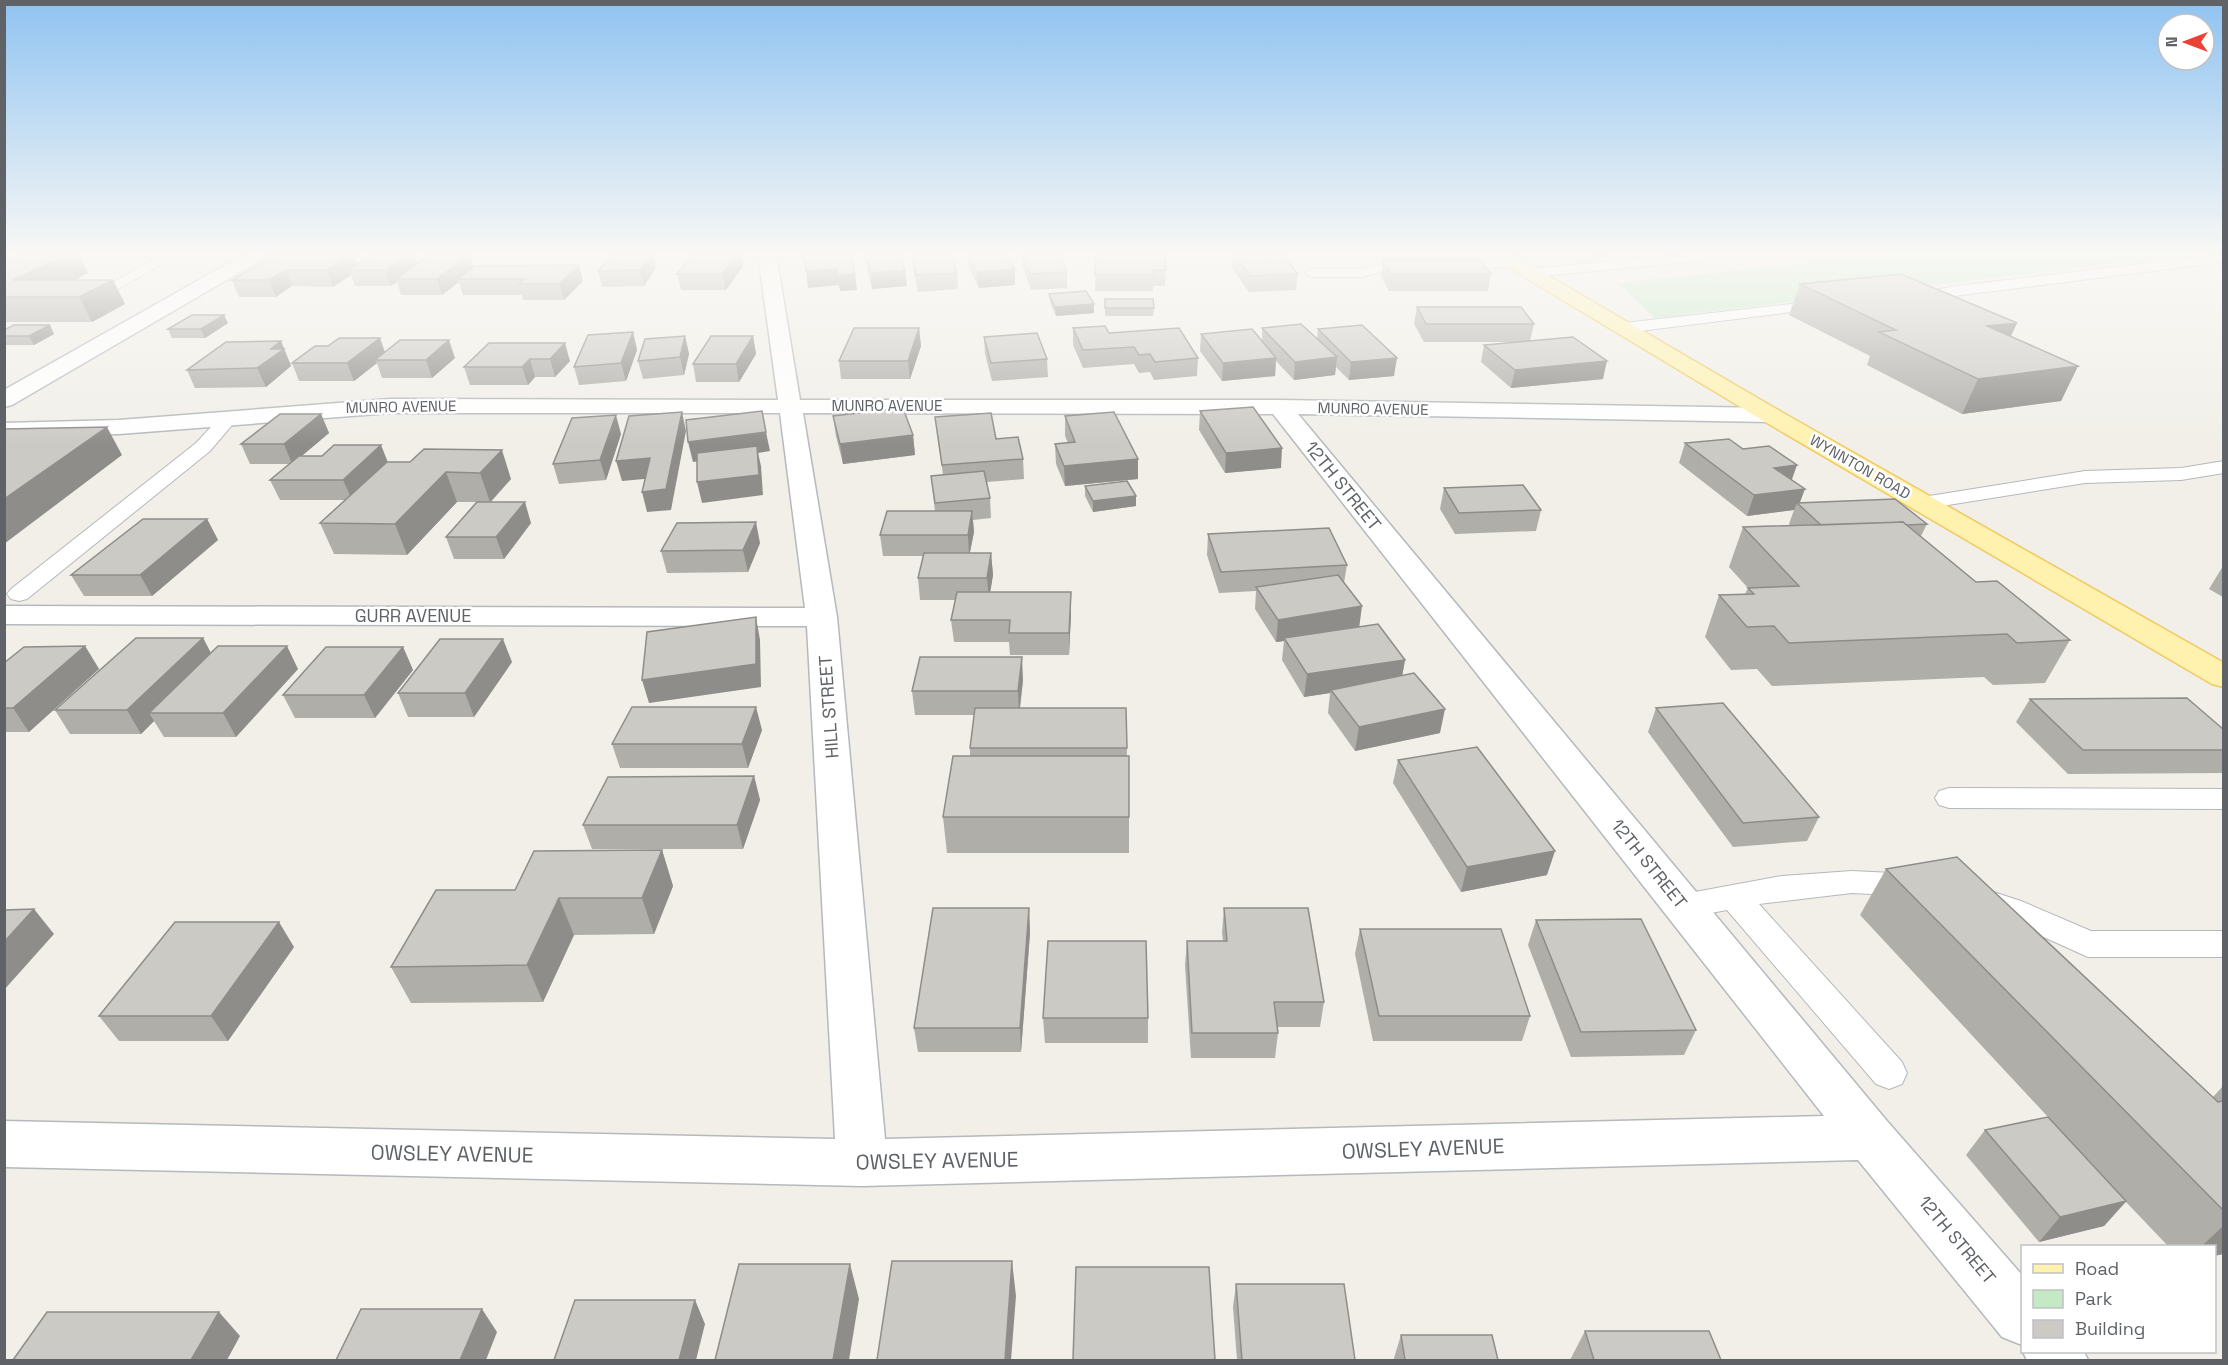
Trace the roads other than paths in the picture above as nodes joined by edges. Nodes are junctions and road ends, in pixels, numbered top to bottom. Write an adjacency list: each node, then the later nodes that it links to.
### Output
1 (147, 318): 6 (street)
2 (777, 318): 7 (street, HILL STREET)
3 (1607, 318): 5 (main road, WYNNTON ROAD)
4 (1711, 318): 5 (lane)
5 (1624, 328): 9 (main road, WYNNTON ROAD)
6 (4, 400)
7 (791, 406): 8 (street, MUNRO AVENUE); 10 (street, MUNRO AVENUE); 15 (street, HILL STREET)
8 (1280, 407): 9 (street, MUNRO AVENUE); 20 (street, 12TH STREET)
9 (1770, 415): 13 (main road, WYNNTON ROAD)
10 (229, 418): 11 (street, MUNRO AVENUE); 14 (lane)
11 (4, 430)
12 (2223, 467): 13 (lane)
13 (1923, 503): 16 (main road, WYNNTON ROAD)
14 (12, 605): 15 (street, GURR AVENUE)
15 (822, 617): 25 (street, HILL STREET)
16 (2223, 677)
17 (1949, 798): 18 (lane)
18 (2223, 800)
19 (1735, 898): 20 (lane); 21 (lane); 22 (lane)
20 (1684, 906): 23 (street, 12TH STREET)
21 (2223, 944)
22 (1889, 1073)
23 (1870, 1137): 25 (street, OWSLEY AVENUE); 26 (street, 12TH STREET)
24 (4, 1144): 25 (street, OWSLEY AVENUE)
25 (862, 1163)
26 (2021, 1316)

